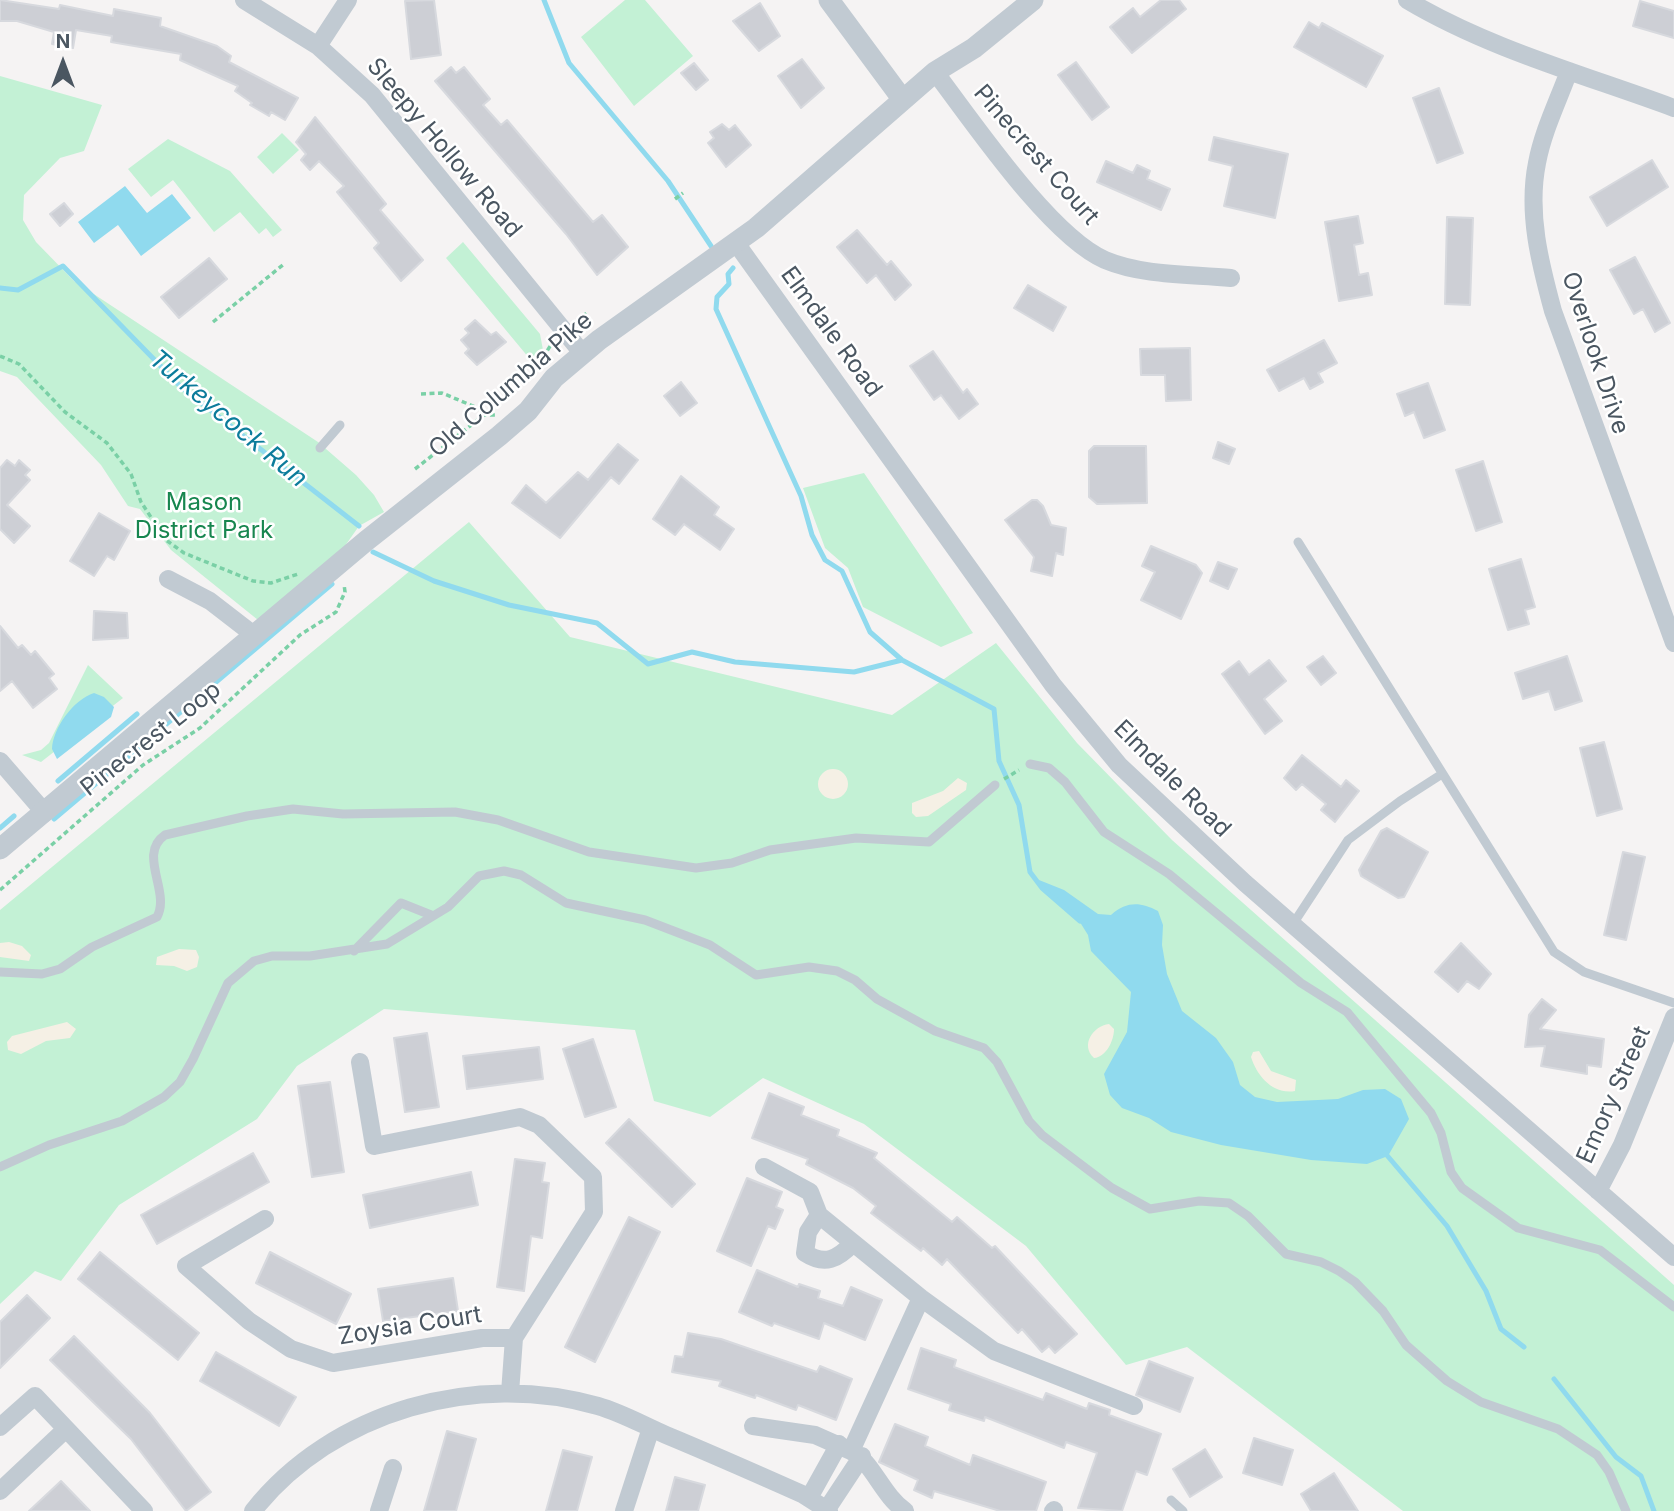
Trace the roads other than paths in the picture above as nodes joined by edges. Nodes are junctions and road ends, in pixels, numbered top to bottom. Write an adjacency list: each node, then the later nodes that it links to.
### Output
1 (244, 0): 6 (street, Sleepy Hollow Road)
2 (348, 0): 6 (street)
3 (829, 0): 9 (street)
4 (1033, 0): 8 (street, Old Columbia Pike)
5 (1407, 0): 7 (street)
6 (318, 46): 13 (street, Sleepy Hollow Road)
7 (1569, 71): 10 (street); 19 (street, Overlook Drive)
8 (935, 72): 9 (street, Old Columbia Pike); 12 (street, Pinecrest Court)
9 (903, 100): 11 (street, Old Columbia Pike)
10 (1674, 108)
11 (736, 243): 13 (street, Old Columbia Pike); 27 (street, Elmdale Road)
12 (1231, 278)
13 (583, 354): 18 (street, Old Columbia Pike)
14 (340, 425): 15 (lane)
15 (320, 448)
16 (1298, 542): 22 (lane)
17 (168, 579): 18 (street)
18 (254, 635): 24 (street, Old Columbia Pike)
19 (1674, 643)
20 (0, 761): 24 (street)
21 (1030, 764): 41 (lane)
22 (1441, 774): 27 (lane); 30 (lane)
23 (995, 785): 29 (lane)
24 (45, 813): 25 (street, Old Columbia Pike)
25 (0, 849)
26 (431, 915): 28 (lane); 28 (lane); 61 (lane)
27 (1293, 924): 35 (street, Elmdale Road)
28 (354, 951): 33 (lane)
29 (0, 972)
30 (1674, 1003)
31 (1674, 1017): 35 (street, Emory Street)
32 (360, 1062): 42 (street)
33 (0, 1167)
34 (764, 1167): 36 (street)
35 (1598, 1191): 39 (street, Elmdale Road)
36 (818, 1215): 38 (street); 38 (street)
37 (265, 1219): 42 (street, Zoysia Court)
38 (853, 1243): 40 (street)
39 (1674, 1258)
40 (921, 1298): 44 (street); 49 (street)
41 (1674, 1307)
42 (514, 1338): 43 (street)
43 (510, 1393): 47 (street); 56 (street)
44 (1134, 1406)
45 (753, 1426): 49 (street)
46 (0, 1427): 48 (street)
47 (650, 1428): 52 (street); 58 (street)
48 (66, 1429): 51 (street); 55 (street)
49 (851, 1450): 52 (street); 54 (street); 59 (street)
50 (393, 1468): 57 (street)
51 (0, 1490)
52 (809, 1498): 54 (street)
53 (1171, 1500): 60 (lane)
54 (828, 1510)
55 (144, 1511)
56 (253, 1511)
57 (379, 1511)
58 (624, 1511)
59 (905, 1511)
60 (1183, 1511)
61 (1626, 1511)

